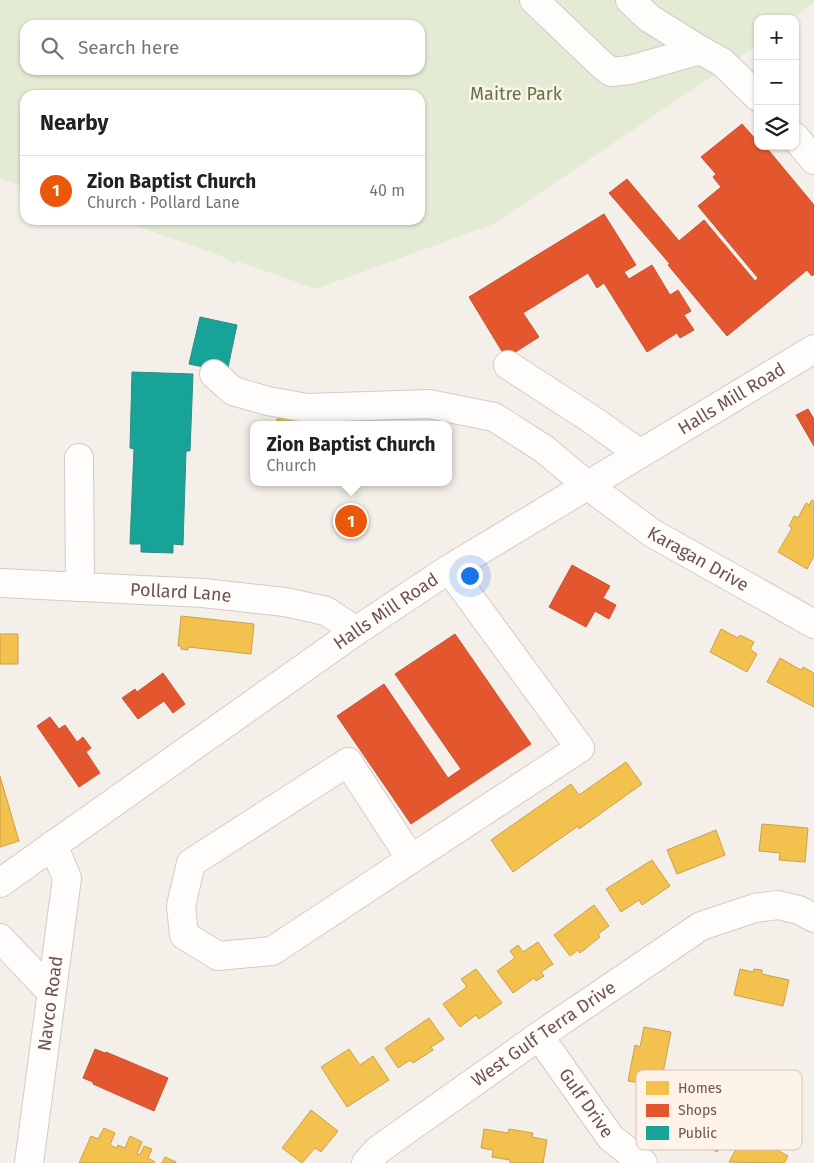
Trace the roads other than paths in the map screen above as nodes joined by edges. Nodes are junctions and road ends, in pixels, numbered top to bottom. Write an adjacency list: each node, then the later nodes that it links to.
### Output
1 (534, 0): 3 (street)
2 (630, 0): 3 (street)
3 (700, 50): 4 (street)
4 (754, 93)
5 (799, 142): 6 (street)
6 (814, 160)
7 (814, 349): 10 (street, Halls Mill Road)
8 (508, 365): 10 (street)
9 (214, 374): 12 (street, Karagan Drive)
10 (639, 453): 12 (street, Halls Mill Road)
11 (79, 458): 15 (street)
12 (587, 485): 13 (street, Halls Mill Road); 16 (street, Karagan Drive)
13 (449, 569): 17 (street, Halls Mill Road); 19 (street)
14 (0, 583): 15 (street, Pollard Lane)
15 (80, 587): 17 (street, Pollard Lane)
16 (814, 624)
17 (356, 631): 18 (street, Halls Mill Road)
18 (53, 845): 20 (street, Halls Mill Road); 23 (street, Navco Road)
19 (411, 859): 19 (street)
20 (0, 883)
21 (814, 918): 24 (street, West Gulf Terra Drive)
22 (0, 938): 23 (street)
23 (52, 992): 25 (street, Navco Road)
24 (539, 1036): 26 (street, West Gulf Terra Drive); 27 (street, Gulf Drive)
25 (29, 1163)
26 (366, 1163)
27 (643, 1163)

